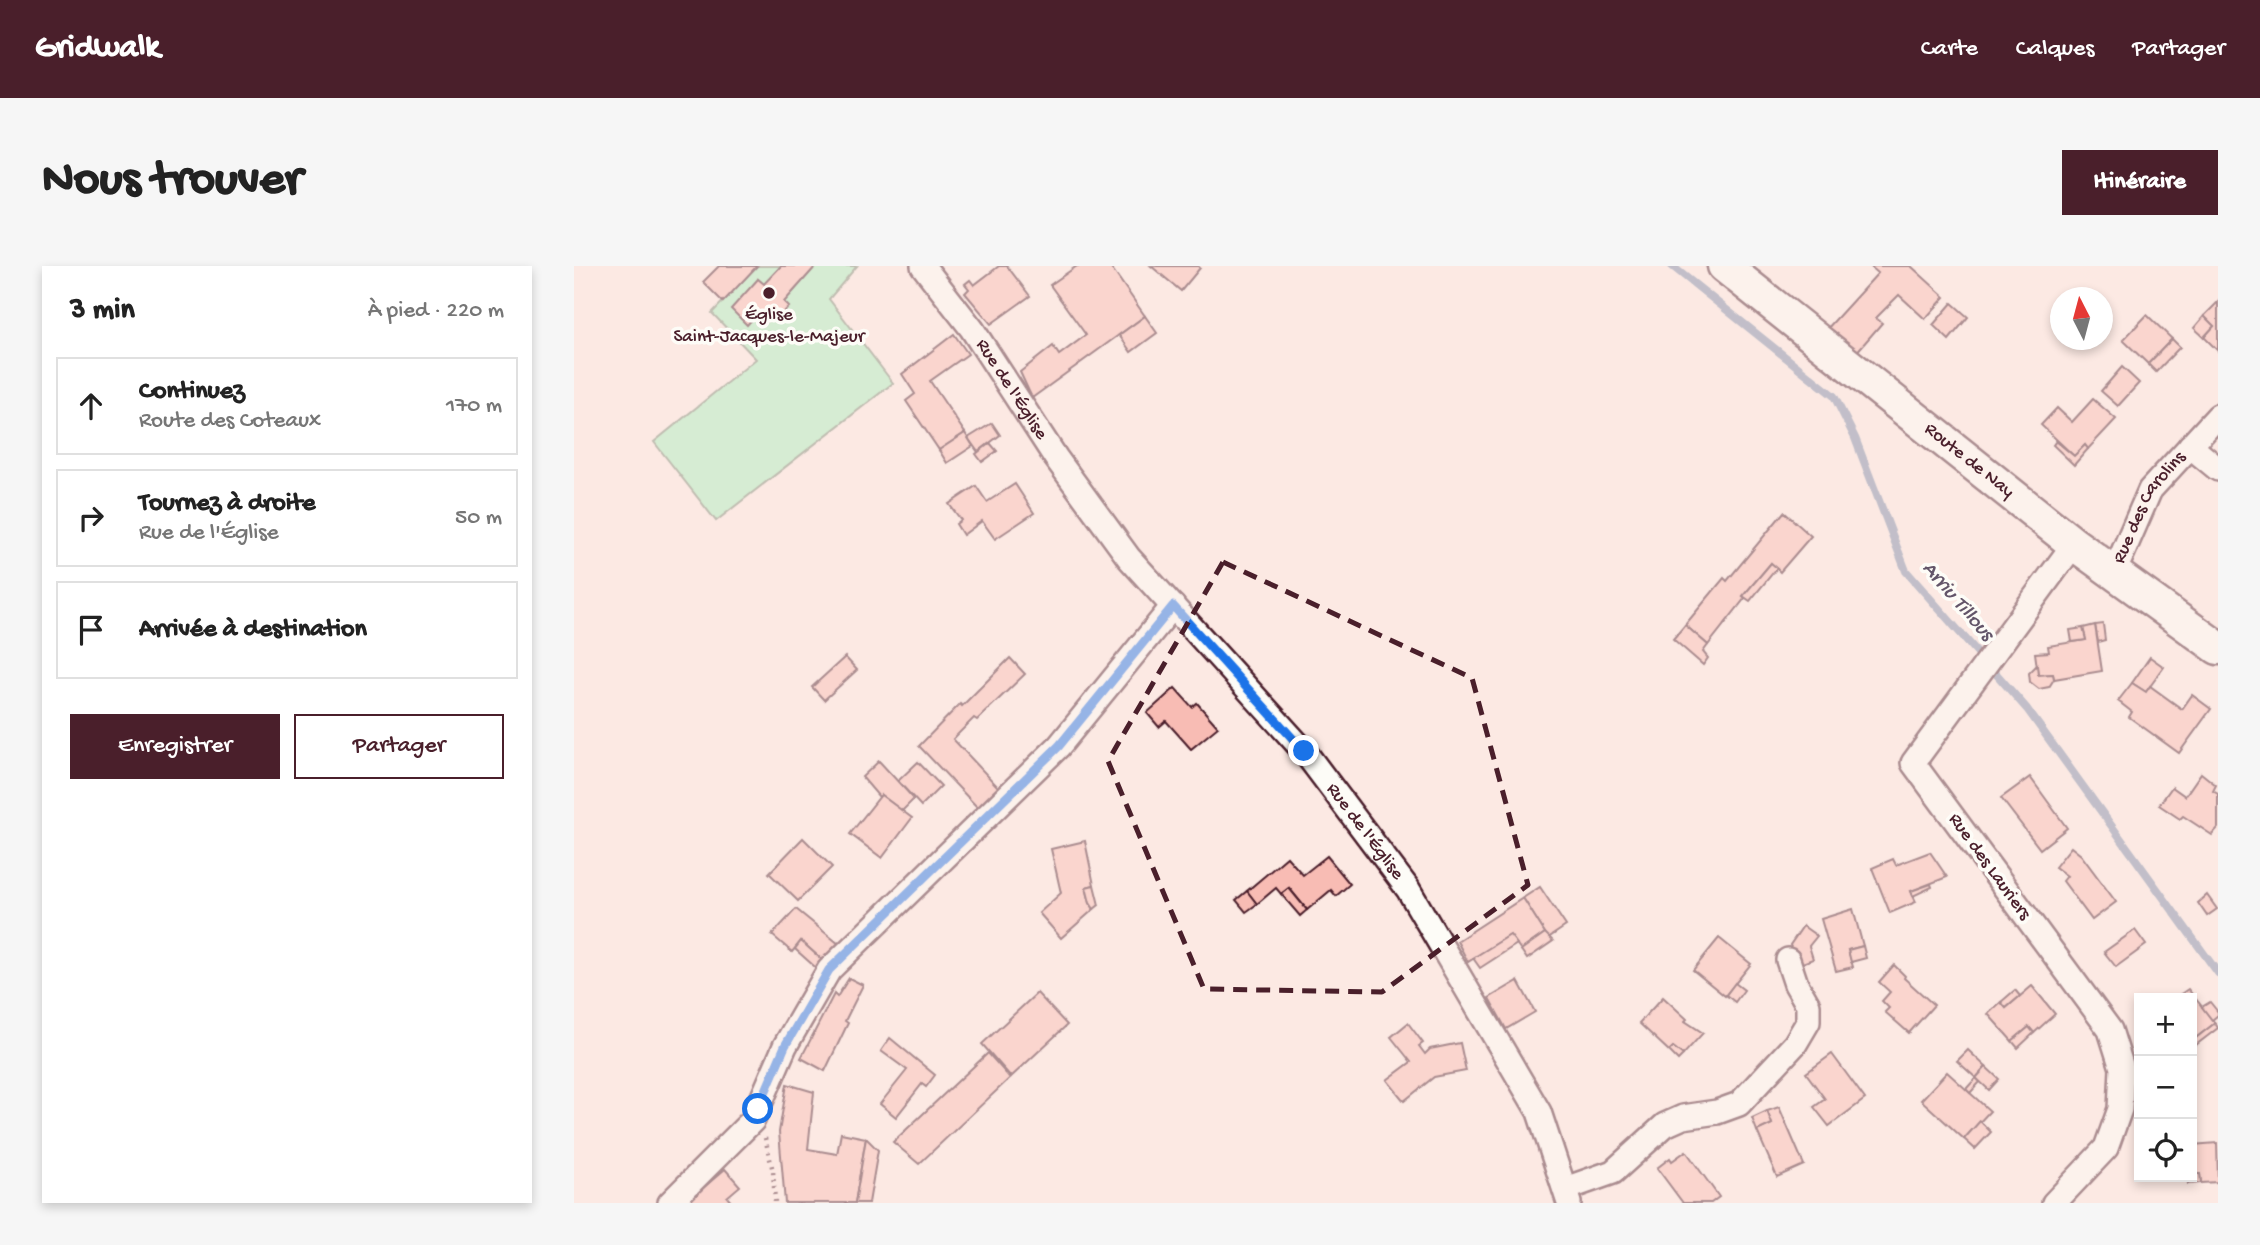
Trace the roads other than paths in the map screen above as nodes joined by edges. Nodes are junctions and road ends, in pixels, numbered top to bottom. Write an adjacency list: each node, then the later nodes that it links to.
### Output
1 (923, 266): 8 (street, Rue de l'Église)
2 (1724, 266): 6 (main road, Route de Nay)
3 (2218, 416): 4 (street, Rue des Carolins)
4 (2190, 446): 5 (street, Rue des Carolins); 7 (street, Rue des Carolins)
5 (2218, 469)
6 (2074, 544): 7 (main road, Route de Nay); 13 (street, Rue des Lauriers)
7 (2114, 573): 9 (main road, Route de Nay)
8 (1173, 606): 11 (street, Rue de l'Église); 12 (street)
9 (2218, 648)
10 (1788, 960): 11 (street)
11 (1567, 1196)
12 (670, 1203)
13 (2054, 1203)

